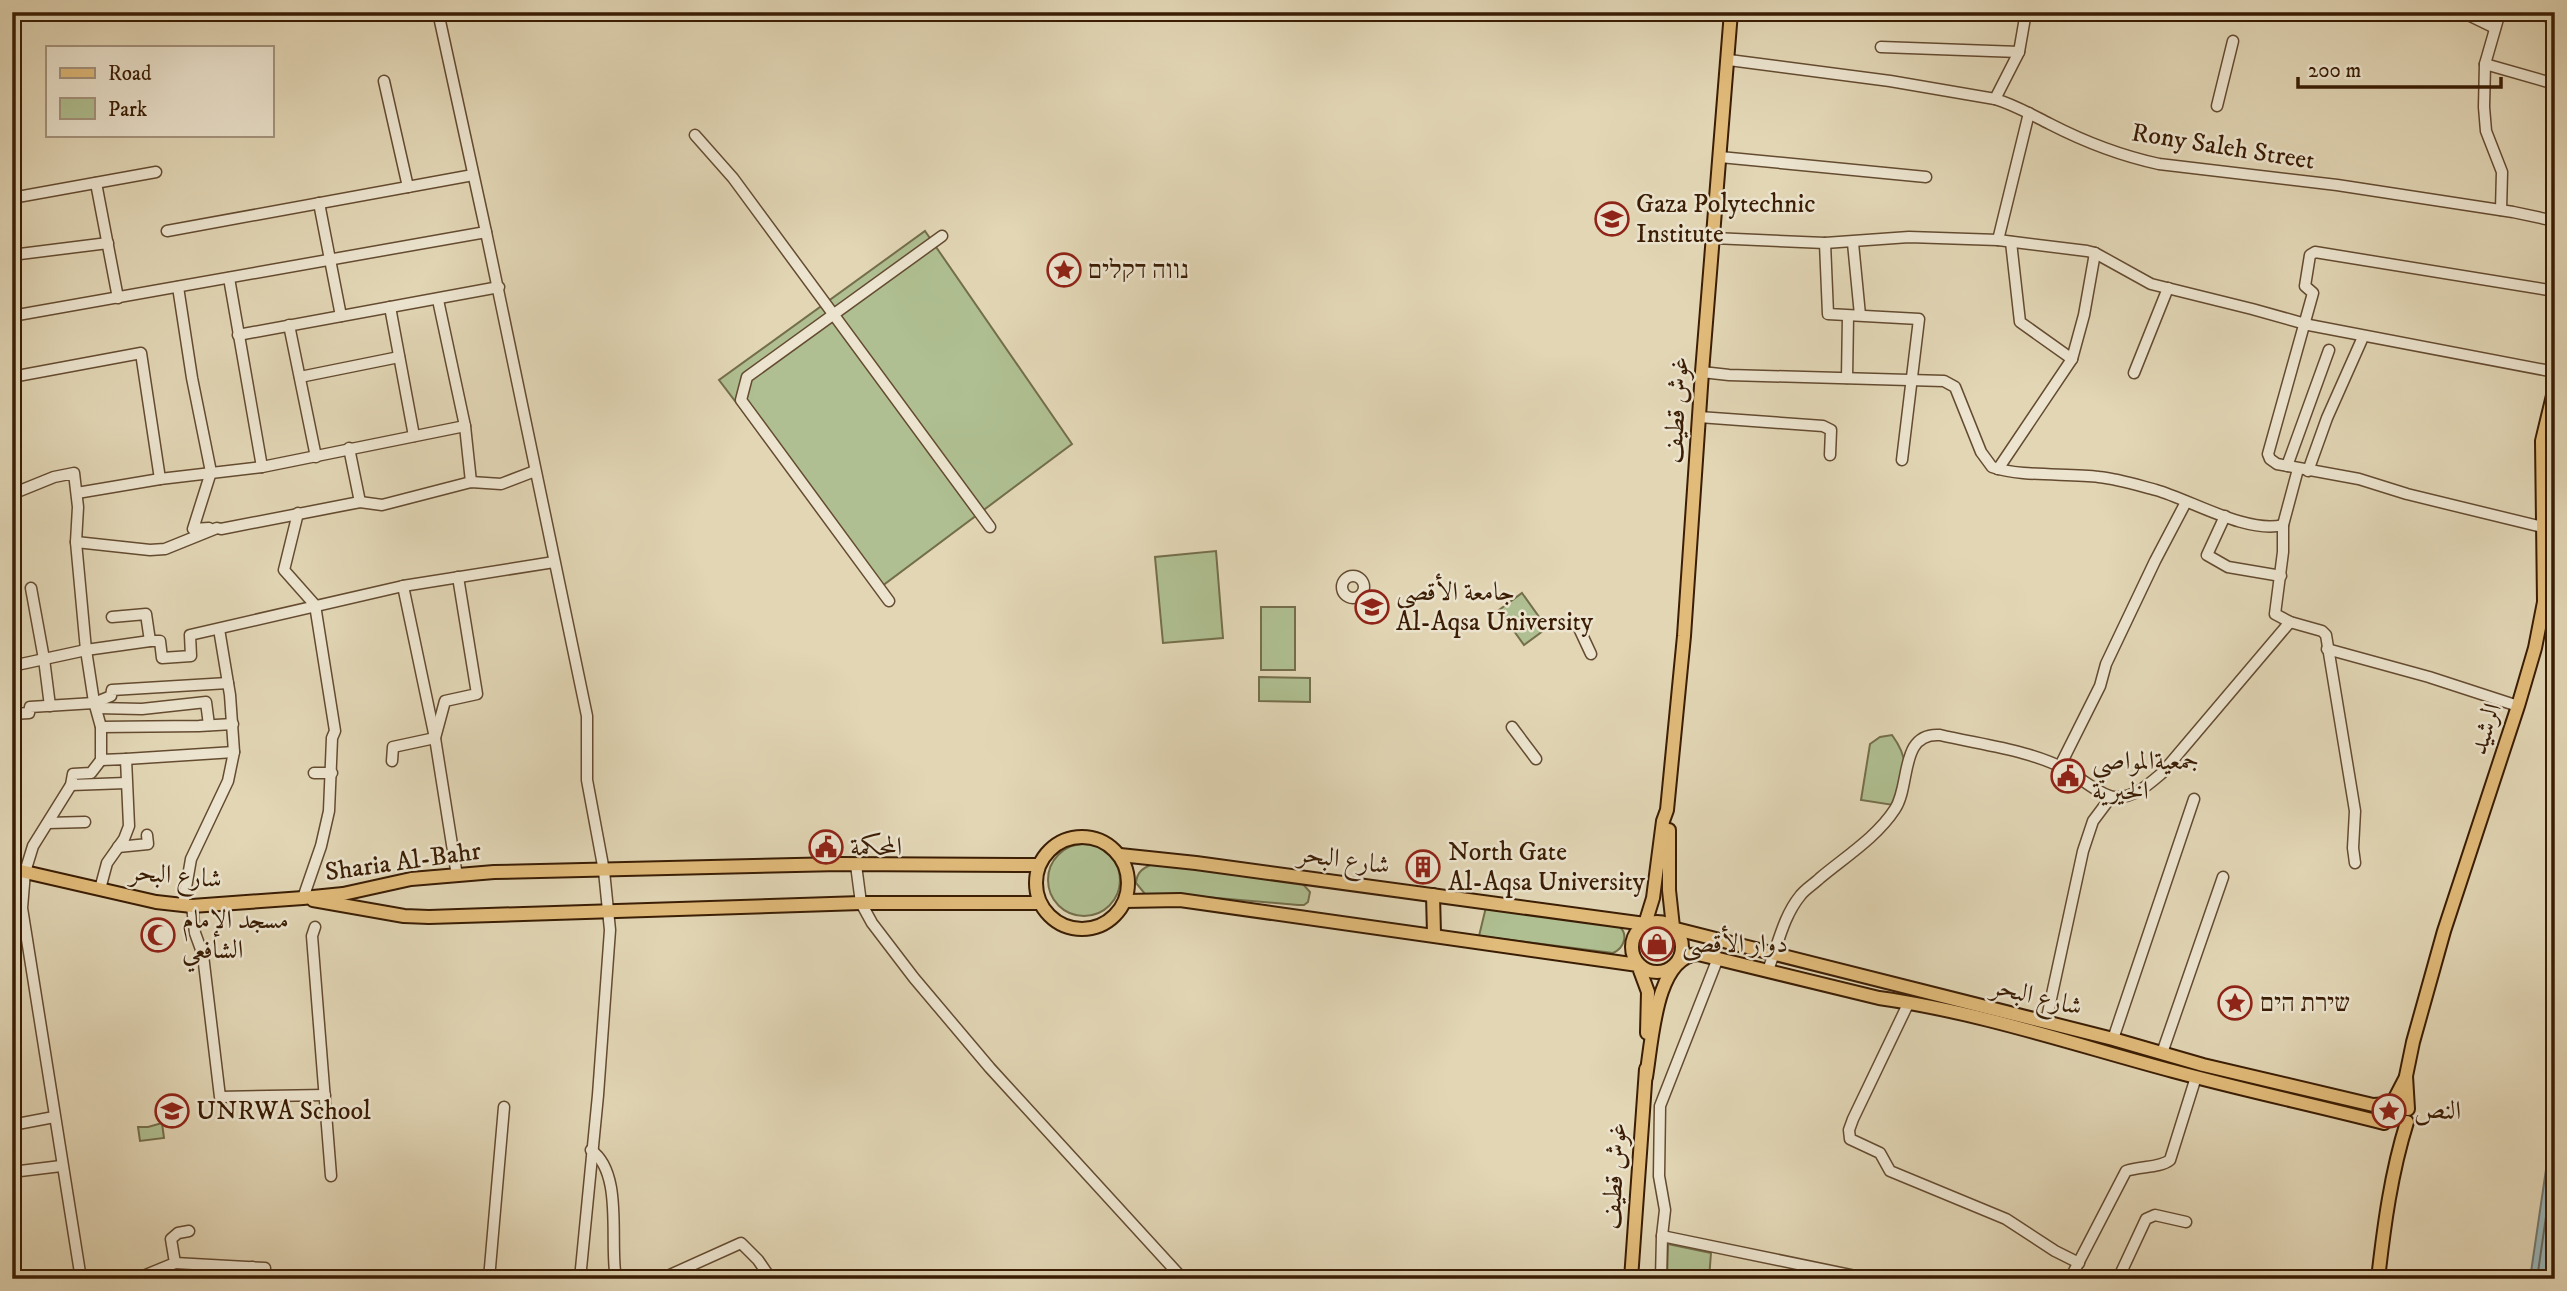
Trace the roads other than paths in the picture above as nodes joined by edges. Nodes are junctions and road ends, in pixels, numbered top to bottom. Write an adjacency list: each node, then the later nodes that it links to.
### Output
1 (438, 12): 22 (street)
2 (1731, 12): 12 (main road, غوش قطيف)
3 (2026, 12): 11 (street)
4 (2462, 12): 8 (street)
5 (2500, 12): 8 (street)
6 (2535, 12): 7 (street)
7 (2555, 19)
8 (2495, 28): 13 (street)
9 (2233, 41): 17 (street)
10 (1881, 47): 11 (street)
11 (2019, 52): 16 (street)
12 (1729, 60): 16 (street, Rony Saleh Street); 20 (main road, غوش قطيف)
13 (2485, 64): 15 (street); 28 (street)
14 (384, 80): 25 (street)
15 (2555, 84)
16 (1996, 99): 18 (street, Rony Saleh Street)
17 (2217, 106)
18 (2029, 113): 28 (street, Rony Saleh Street); 34 (street)
19 (695, 135): 50 (street)
20 (1720, 157): 23 (street); 33 (main road, غوش قطيف)
21 (156, 172): 24 (street)
22 (472, 175): 25 (street); 31 (street)
23 (1926, 177)
24 (96, 183): 26 (street); 36 (street)
25 (408, 187): 27 (street)
26 (12, 198)
27 (319, 204): 30 (street); 41 (street)
28 (2501, 210): 29 (street, Rony Saleh Street)
29 (2555, 221)
30 (167, 231)
31 (486, 232): 41 (street); 44 (street)
32 (942, 236): 50 (street)
33 (1713, 238): 37 (street); 62 (main road, غوش قطيف)
34 (1998, 240): 35 (street); 38 (street)
35 (2011, 242): 39 (street); 61 (street)
36 (108, 243): 40 (street); 47 (street)
37 (1825, 243): 38 (street); 54 (street)
38 (1853, 243): 51 (street)
39 (2095, 253): 45 (street); 61 (street)
40 (12, 255)
41 (330, 260): 42 (street); 53 (street)
42 (229, 278): 43 (street); 57 (street)
43 (178, 287): 47 (street); 81 (street)
44 (499, 288): 48 (street); 80 (street)
45 (2168, 288): 55 (street); 64 (street)
46 (2555, 291): 55 (street)
47 (118, 298): 52 (street)
48 (438, 300): 49 (street); 71 (street)
49 (390, 307): 53 (street); 60 (street)
50 (834, 314): 91 (street); 100 (street)
51 (1860, 315): 54 (street); 68 (street)
52 (12, 316)
53 (341, 316): 56 (street)
54 (1848, 316): 67 (street)
55 (2304, 323): 58 (street); 79 (street)
56 (289, 325): 57 (street); 66 (street)
57 (238, 335): 77 (street)
58 (2363, 337): 63 (street); 79 (street)
59 (2329, 350): 79 (street)
60 (399, 357): 66 (street); 72 (street)
61 (2072, 359): 78 (street)
62 (1702, 372): 67 (street); 70 (main road, غوش قطيف)
63 (2555, 372)
64 (2134, 373)
65 (12, 377): 82 (street)
66 (300, 377): 75 (street)
67 (1847, 378): 68 (street)
68 (1912, 379): 76 (street); 78 (street)
69 (2555, 387): 92 (main road, الرشيد)
70 (1699, 417): 74 (street); 134 (main road, غوش قطيف)
71 (465, 426): 72 (street); 83 (street)
72 (414, 436): 73 (street)
73 (349, 448): 75 (street); 86 (street)
74 (1830, 455)
75 (316, 457): 77 (street)
76 (1902, 460)
77 (262, 467): 81 (street)
78 (1998, 469): 87 (street)
79 (2298, 469): 90 (street); 92 (street)
80 (535, 471): 83 (street); 95 (street)
81 (211, 472): 82 (street); 93 (street)
82 (160, 479): 84 (street)
83 (471, 482): 86 (street)
84 (77, 493): 85 (street); 94 (street)
85 (12, 494)
86 (360, 502): 88 (street)
87 (2186, 502): 89 (street); 127 (street)
88 (298, 513): 93 (street); 101 (street)
89 (2225, 516): 90 (street); 96 (street)
90 (2283, 525): 96 (street)
91 (990, 527)
92 (2542, 527): 115 (main road, الرشيد)
93 (217, 528): 94 (street)
94 (76, 542): 108 (street)
95 (554, 562): 97 (street); 143 (street)
96 (2281, 576): 103 (street)
97 (458, 577): 98 (street); 121 (street)
98 (403, 586): 101 (street); 121 (street)
99 (31, 588): 110 (street)
100 (889, 601)
101 (315, 605): 105 (street); 129 (street)
102 (112, 617): 106 (street)
103 (2290, 622): 107 (street); 132 (street)
104 (1577, 624): 109 (street)
105 (219, 629): 106 (street); 112 (street)
106 (150, 641): 108 (street)
107 (2326, 649): 115 (street); 140 (street)
108 (86, 650): 110 (street); 113 (street)
109 (1591, 654)
110 (44, 659): 111 (street); 114 (street)
111 (12, 666)
112 (228, 683): 113 (street); 117 (street)
113 (95, 705): 114 (street); 118 (street); 119 (street)
114 (50, 706): 116 (street)
115 (2518, 706): 168 (main road, الرشيد)
116 (12, 714)
117 (233, 724): 118 (street); 122 (street)
118 (209, 725): 119 (street)
119 (101, 727): 125 (street)
120 (1512, 727): 124 (street)
121 (435, 738): 126 (street); 145 (street)
122 (234, 752): 123 (street); 153 (street)
123 (126, 759): 125 (street); 130 (street)
124 (1536, 759)
125 (101, 760): 131 (street)
126 (392, 761)
127 (2060, 766): 132 (street); 159 (street)
128 (314, 773): 129 (street)
129 (332, 774): 149 (street)
130 (126, 783): 131 (street); 138 (street)
131 (71, 785): 136 (street)
132 (2111, 797): 165 (street)
133 (2194, 799): 166 (street)
134 (1667, 810): 155 (main road, غوش قطيف); 157 (main road, غوش قطيف)
135 (85, 822): 136 (street)
136 (48, 823): 144 (street)
137 (147, 835): 138 (street)
138 (118, 847): 147 (street)
139 (1120, 855): 142 (main road); 148 (main road, شارع البحر); 150 (main road)
140 (2355, 863)
141 (856, 865): 142 (main road, Sharia Al-Bahr); 143 (main road, Sharia Al-Bahr); 151 (street)
142 (1039, 866): 152 (main road)
143 (604, 871): 145 (main road, Sharia Al-Bahr); 154 (street)
144 (18, 873): 147 (main road, شارع البحر); 175 (street)
145 (457, 876): 149 (main road, Sharia Al-Bahr)
146 (2222, 877): 167 (street)
147 (100, 889): 153 (main road, شارع البحر)
148 (1433, 895): 155 (main road, شارع البحر); 158 (main road)
149 (303, 898): 153 (main road, شارع البحر); 154 (main road, Sharia Al-Bahr)
150 (1125, 901): 152 (main road); 158 (main road)
151 (861, 903): 152 (main road, Sharia Al-Bahr); 154 (main road, Sharia Al-Bahr); 198 (street)
152 (1040, 903)
153 (188, 905): 171 (street)
154 (609, 911): 179 (street)
155 (1645, 924): 157 (main road); 161 (main road)
156 (315, 926): 171 (street)
157 (1675, 928): 159 (main road, شارع البحر); 162 (main road)
158 (1434, 934): 161 (main road)
159 (1774, 956): 163 (street); 165 (main road, شارع البحر)
160 (1718, 958): 162 (main road, شارع البحر); 163 (main road, شارع البحر); 185 (street)
161 (1638, 965): 162 (main road); 169 (main road, غوش قطيف)
162 (1675, 965): 169 (main road, غوش قطيف)
163 (1768, 970): 164 (main road, شارع البحر)
164 (1909, 1002): 170 (main road, شارع البحر); 187 (street)
165 (2046, 1022): 166 (main road, شارع البحر)
166 (2113, 1039): 167 (main road, شارع البحر)
167 (2162, 1053): 172 (main road, شارع البحر)
168 (2406, 1076): 172 (main road, الرشيد); 174 (main road, الرشيد)
169 (1646, 1077): 199 (main road, غوش قطيف)
170 (2196, 1077): 177 (main road, شارع البحر); 187 (street)
171 (325, 1095): 182 (street)
172 (2390, 1103): 174 (main road); 177 (main road)
173 (504, 1108): 193 (street)
174 (2407, 1116): 177 (main road); 178 (main road, الرشيد)
175 (54, 1117): 176 (street); 180 (street)
176 (12, 1125)
177 (2386, 1125): 178 (main road)
178 (2399, 1149): 204 (main road, الرشيد)
179 (591, 1150): 194 (street); 195 (street)
180 (61, 1167): 181 (street); 190 (street)
181 (12, 1172)
182 (331, 1176)
183 (2186, 1222): 203 (street)
184 (189, 1231): 186 (street)
185 (1662, 1236): 200 (street); 201 (street)
186 (175, 1263): 188 (street); 191 (street)
187 (2078, 1263): 202 (street)
188 (252, 1267): 189 (street); 192 (street)
189 (265, 1268)
190 (81, 1279)
191 (136, 1279)
192 (252, 1279)
193 (489, 1279)
194 (580, 1279)
195 (616, 1279)
196 (661, 1279): 197 (street)
197 (771, 1279)
198 (1183, 1279)
199 (1631, 1279)
200 (1661, 1279)
201 (1870, 1279)
202 (2070, 1279)
203 (2118, 1279)
204 (2378, 1279)

